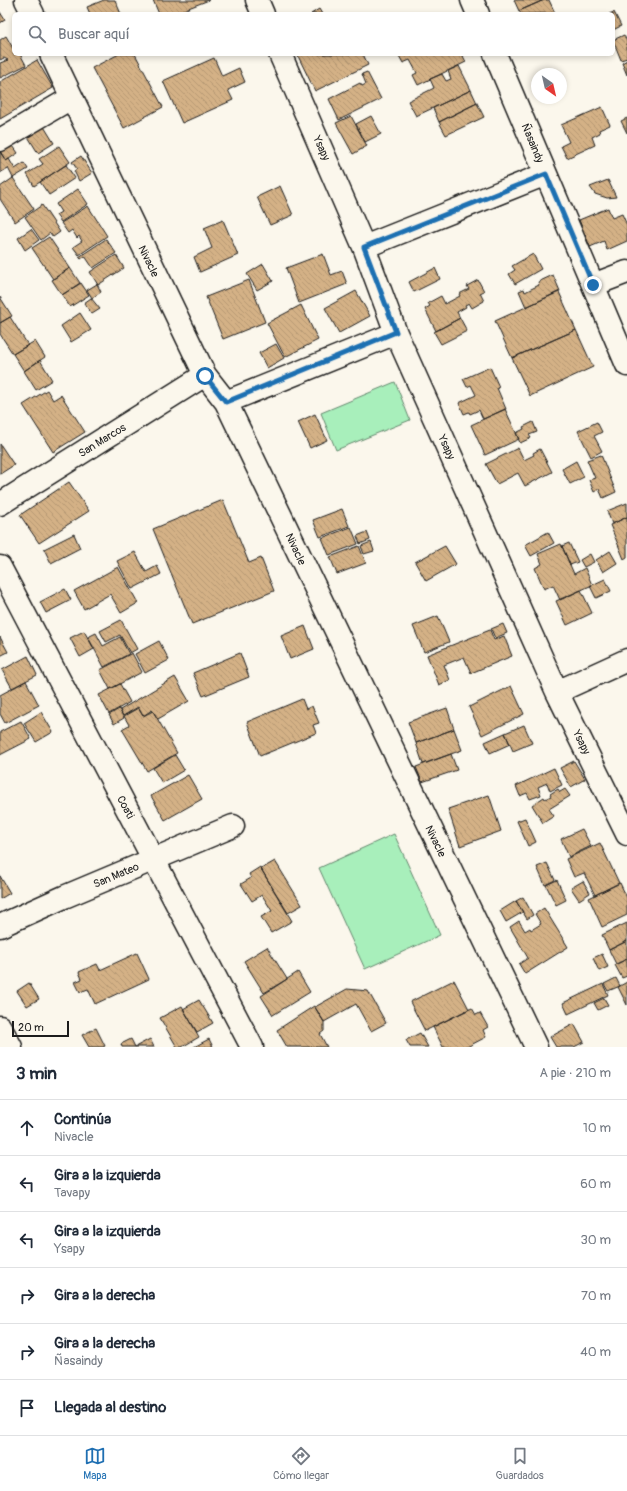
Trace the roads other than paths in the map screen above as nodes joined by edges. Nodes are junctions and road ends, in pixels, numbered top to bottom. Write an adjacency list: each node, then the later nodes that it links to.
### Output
1 (26, 0): 4 (street)
2 (257, 0): 5 (street)
3 (472, 0): 6 (street)
4 (32, 12)
5 (262, 12)
6 (477, 12)
7 (52, 56): 10 (street, Nivacle)
8 (281, 56): 13 (street, Ysapy)
9 (495, 56): 12 (street, Ñasaindy)
10 (71, 98): 11 (street); 18 (street, Nivacle)
11 (0, 140)
12 (546, 174): 13 (street); 15 (street, Ñasaindy)
13 (364, 247): 16 (street, Ysapy)
14 (627, 272): 15 (street)
15 (593, 285): 17 (street, Ñasaindy)
16 (396, 332): 19 (street); 23 (street, Ysapy)
17 (627, 365)
18 (205, 376): 19 (street, Nivacle); 20 (street, San Marcos)
19 (226, 402): 31 (street, Nivacle)
20 (0, 504)
21 (0, 567): 26 (street, Coati)
22 (627, 660): 23 (street)
23 (557, 692): 25 (street, Ysapy)
24 (233, 826): 26 (street, San Mateo)
25 (627, 834)
26 (153, 859): 27 (street, San Mateo); 30 (street, Coati)
27 (0, 926)
28 (0, 1027): 29 (street)
29 (11, 1047)
30 (252, 1047)
31 (536, 1047)

